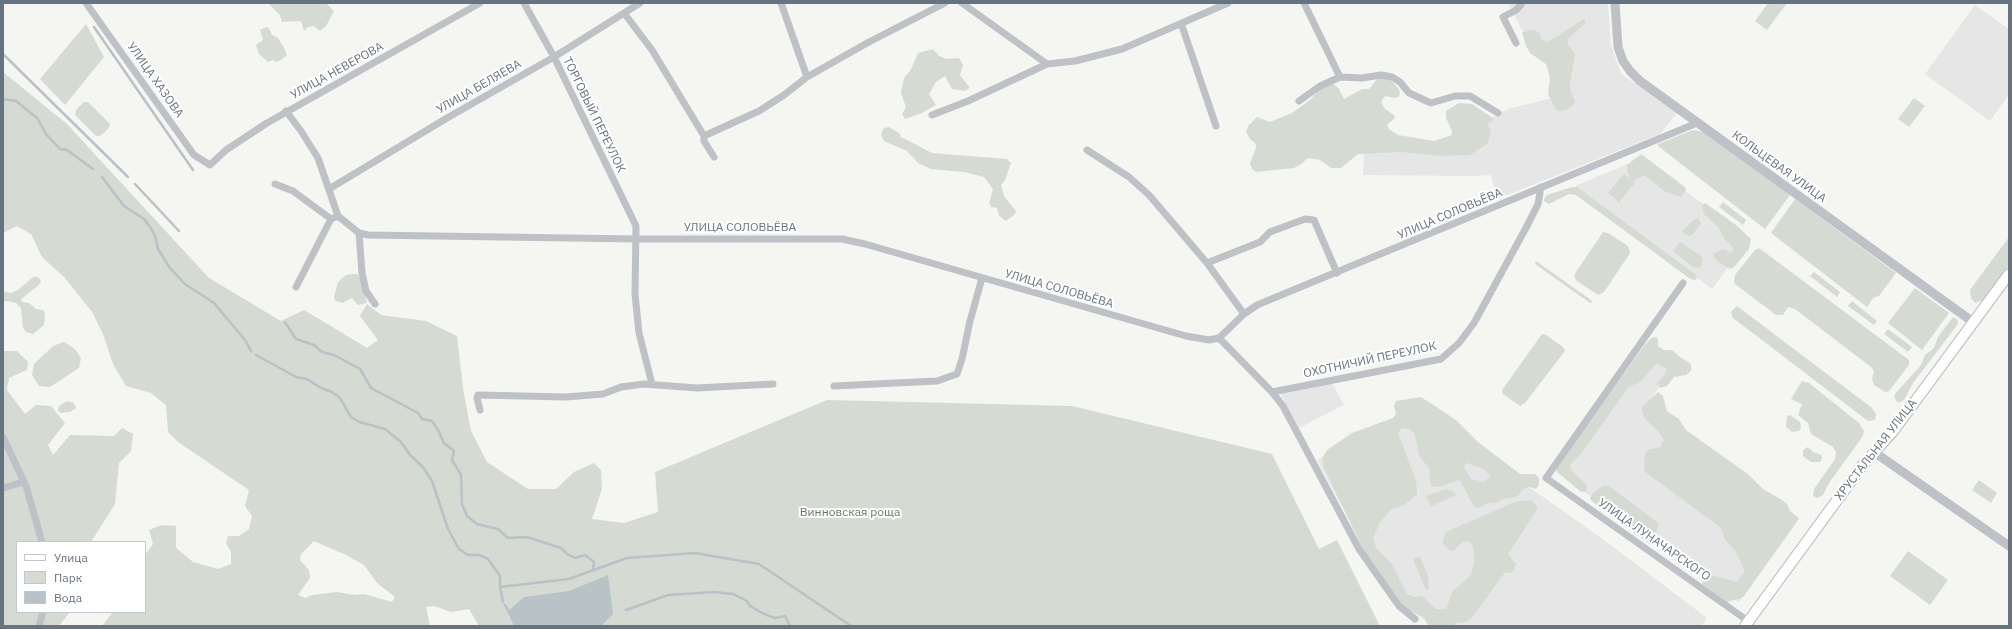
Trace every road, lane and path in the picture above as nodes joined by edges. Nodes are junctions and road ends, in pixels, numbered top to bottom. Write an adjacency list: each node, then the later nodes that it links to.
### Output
1 (86, 3): 28 (street, УЛИЦА ХАЗОВА)
2 (480, 3): 20 (street, УЛИЦА НЕВЕРОВА)
3 (524, 3): 15 (street, ТОРГОВЫЙ ПЕРЕУЛОК)
4 (640, 3): 12 (street, УЛИЦА БЕЛЯЕВА)
5 (781, 3): 17 (street)
6 (946, 3): 17 (street)
7 (962, 3): 16 (street)
8 (1228, 3): 13 (street)
9 (1304, 3): 18 (street)
10 (1520, 3): 14 (street)
11 (1615, 3): 23 (street, КОЛЬЦЕВАЯ УЛИЦА)
12 (624, 14): 15 (street, УЛИЦА БЕЛЯЕВА); 25 (street)
13 (1181, 23): 16 (street); 24 (street)
14 (1516, 43)
15 (554, 58): 31 (street, УЛИЦА БЕЛЯЕВА); 35 (street, ТОРГОВЫЙ ПЕРЕУЛОК)
16 (1047, 64): 22 (street)
17 (807, 77): 25 (street)
18 (1340, 77): 19 (street); 21 (street)
19 (1298, 101)
20 (286, 112): 28 (street, УЛИЦА НЕВЕРОВА); 31 (street)
21 (1498, 112)
22 (932, 115)
23 (1697, 123): 30 (street, УЛИЦА СОЛОВЬЁВА); 44 (street, КОЛЬЦЕВАЯ УЛИЦА)
24 (1216, 126)
25 (704, 136): 27 (street)
26 (1087, 150): 36 (street)
27 (714, 157)
28 (210, 165)
29 (276, 184): 33 (street)
30 (1542, 187): 37 (street, УЛИЦА СОЛОВЬЁВА); 49 (street, ОХОТНИЧИЙ ПЕРЕУЛОК)
31 (329, 190): 32 (street)
32 (338, 216): 33 (street); 34 (street)
33 (330, 219): 41 (street)
34 (359, 233): 35 (street, УЛИЦА СОЛОВЬЁВА); 42 (street)
35 (636, 239): 39 (street, УЛИЦА СОЛОВЬЁВА); 46 (street, ТОРГОВЫЙ ПЕРЕУЛОК)
36 (1207, 263): 37 (street); 43 (street)
37 (1337, 273): 43 (street, УЛИЦА СОЛОВЬЁВА)
38 (2009, 274): 44 (main road, ХРУСТАЛЬНАЯ УЛИЦА)
39 (982, 278): 45 (street, УЛИЦА СОЛОВЬЁВА); 48 (street)
40 (1683, 283): 59 (street, УЛИЦА ЛУНАЧАРСКОГО)
41 (296, 287)
42 (375, 304)
43 (1244, 314): 45 (street, УЛИЦА СОЛОВЬЁВА)
44 (1973, 322): 52 (main road, ХРУСТАЛЬНАЯ УЛИЦА)
45 (1219, 338): 49 (street)
46 (652, 384): 47 (street); 50 (street)
47 (772, 384)
48 (834, 386)
49 (1272, 392): 58 (street)
50 (480, 410)
51 (3, 437): 53 (street)
52 (1874, 452): 56 (street); 59 (main road, ХРУСТАЛЬНАЯ УЛИЦА)
53 (23, 482): 54 (street); 55 (street)
54 (3, 488)
55 (42, 541)
56 (2009, 546)
57 (43, 613): 60 (street)
58 (1415, 620)
59 (1746, 624)
60 (39, 626)

